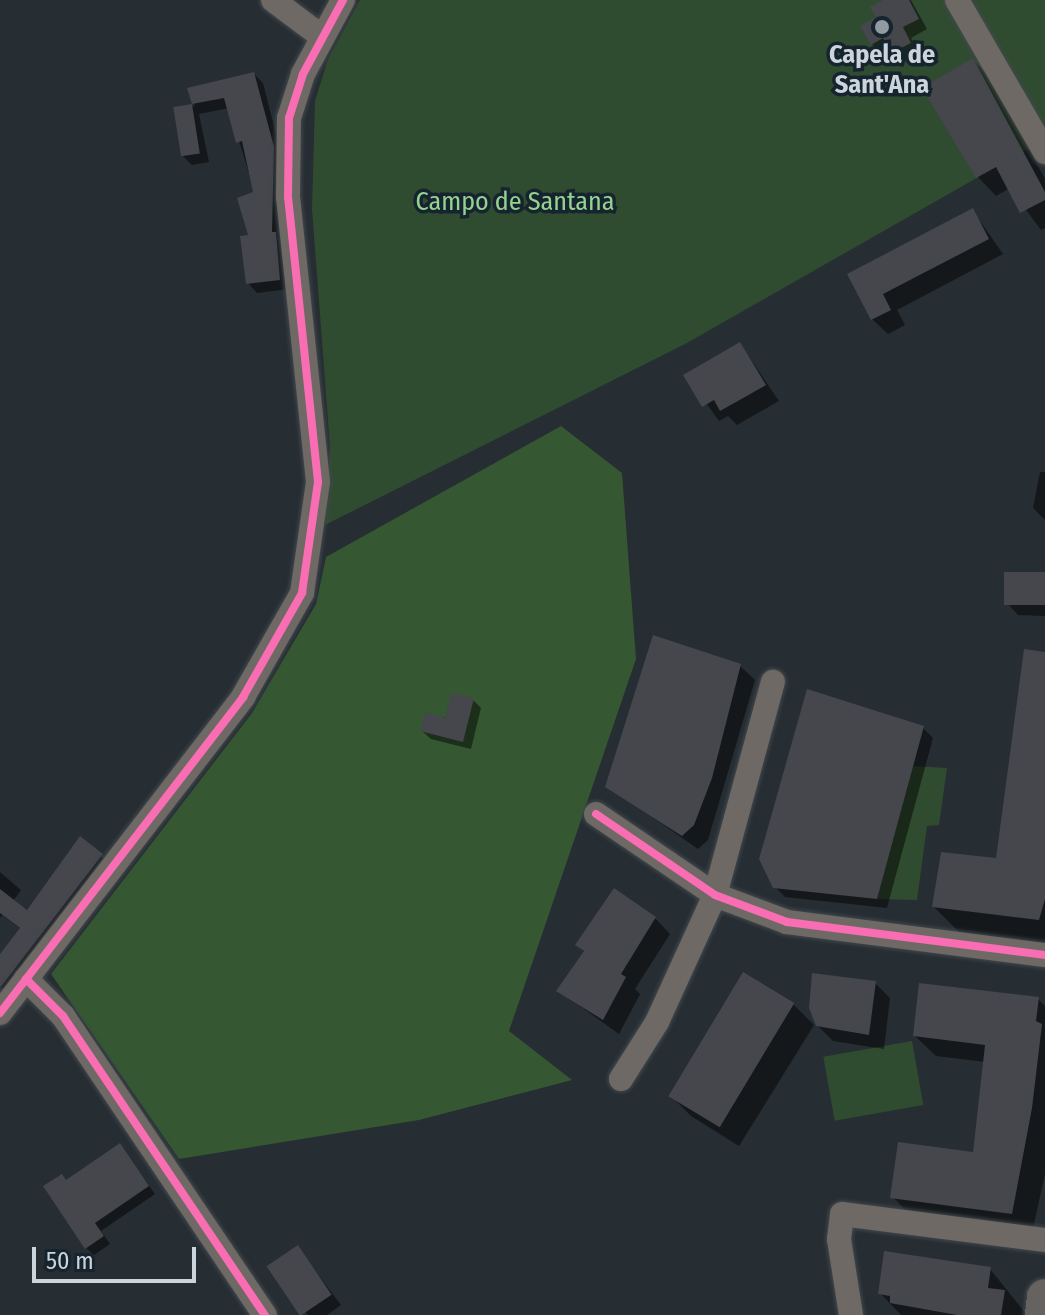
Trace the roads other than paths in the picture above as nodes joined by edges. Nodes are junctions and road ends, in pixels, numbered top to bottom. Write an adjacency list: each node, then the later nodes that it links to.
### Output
1 (273, 0): 4 (street)
2 (343, 0): 4 (street)
3 (957, 0): 5 (street)
4 (321, 36): 10 (street)
5 (1042, 147)
6 (773, 682): 8 (street)
7 (596, 814): 8 (street)
8 (715, 895): 9 (street); 12 (street)
9 (1045, 955)
10 (26, 979): 11 (street); 15 (street)
11 (0, 1013)
12 (621, 1079)
13 (1045, 1240): 16 (street)
14 (1045, 1297): 17 (main road)
15 (265, 1315)
16 (851, 1315)
17 (1043, 1315)

